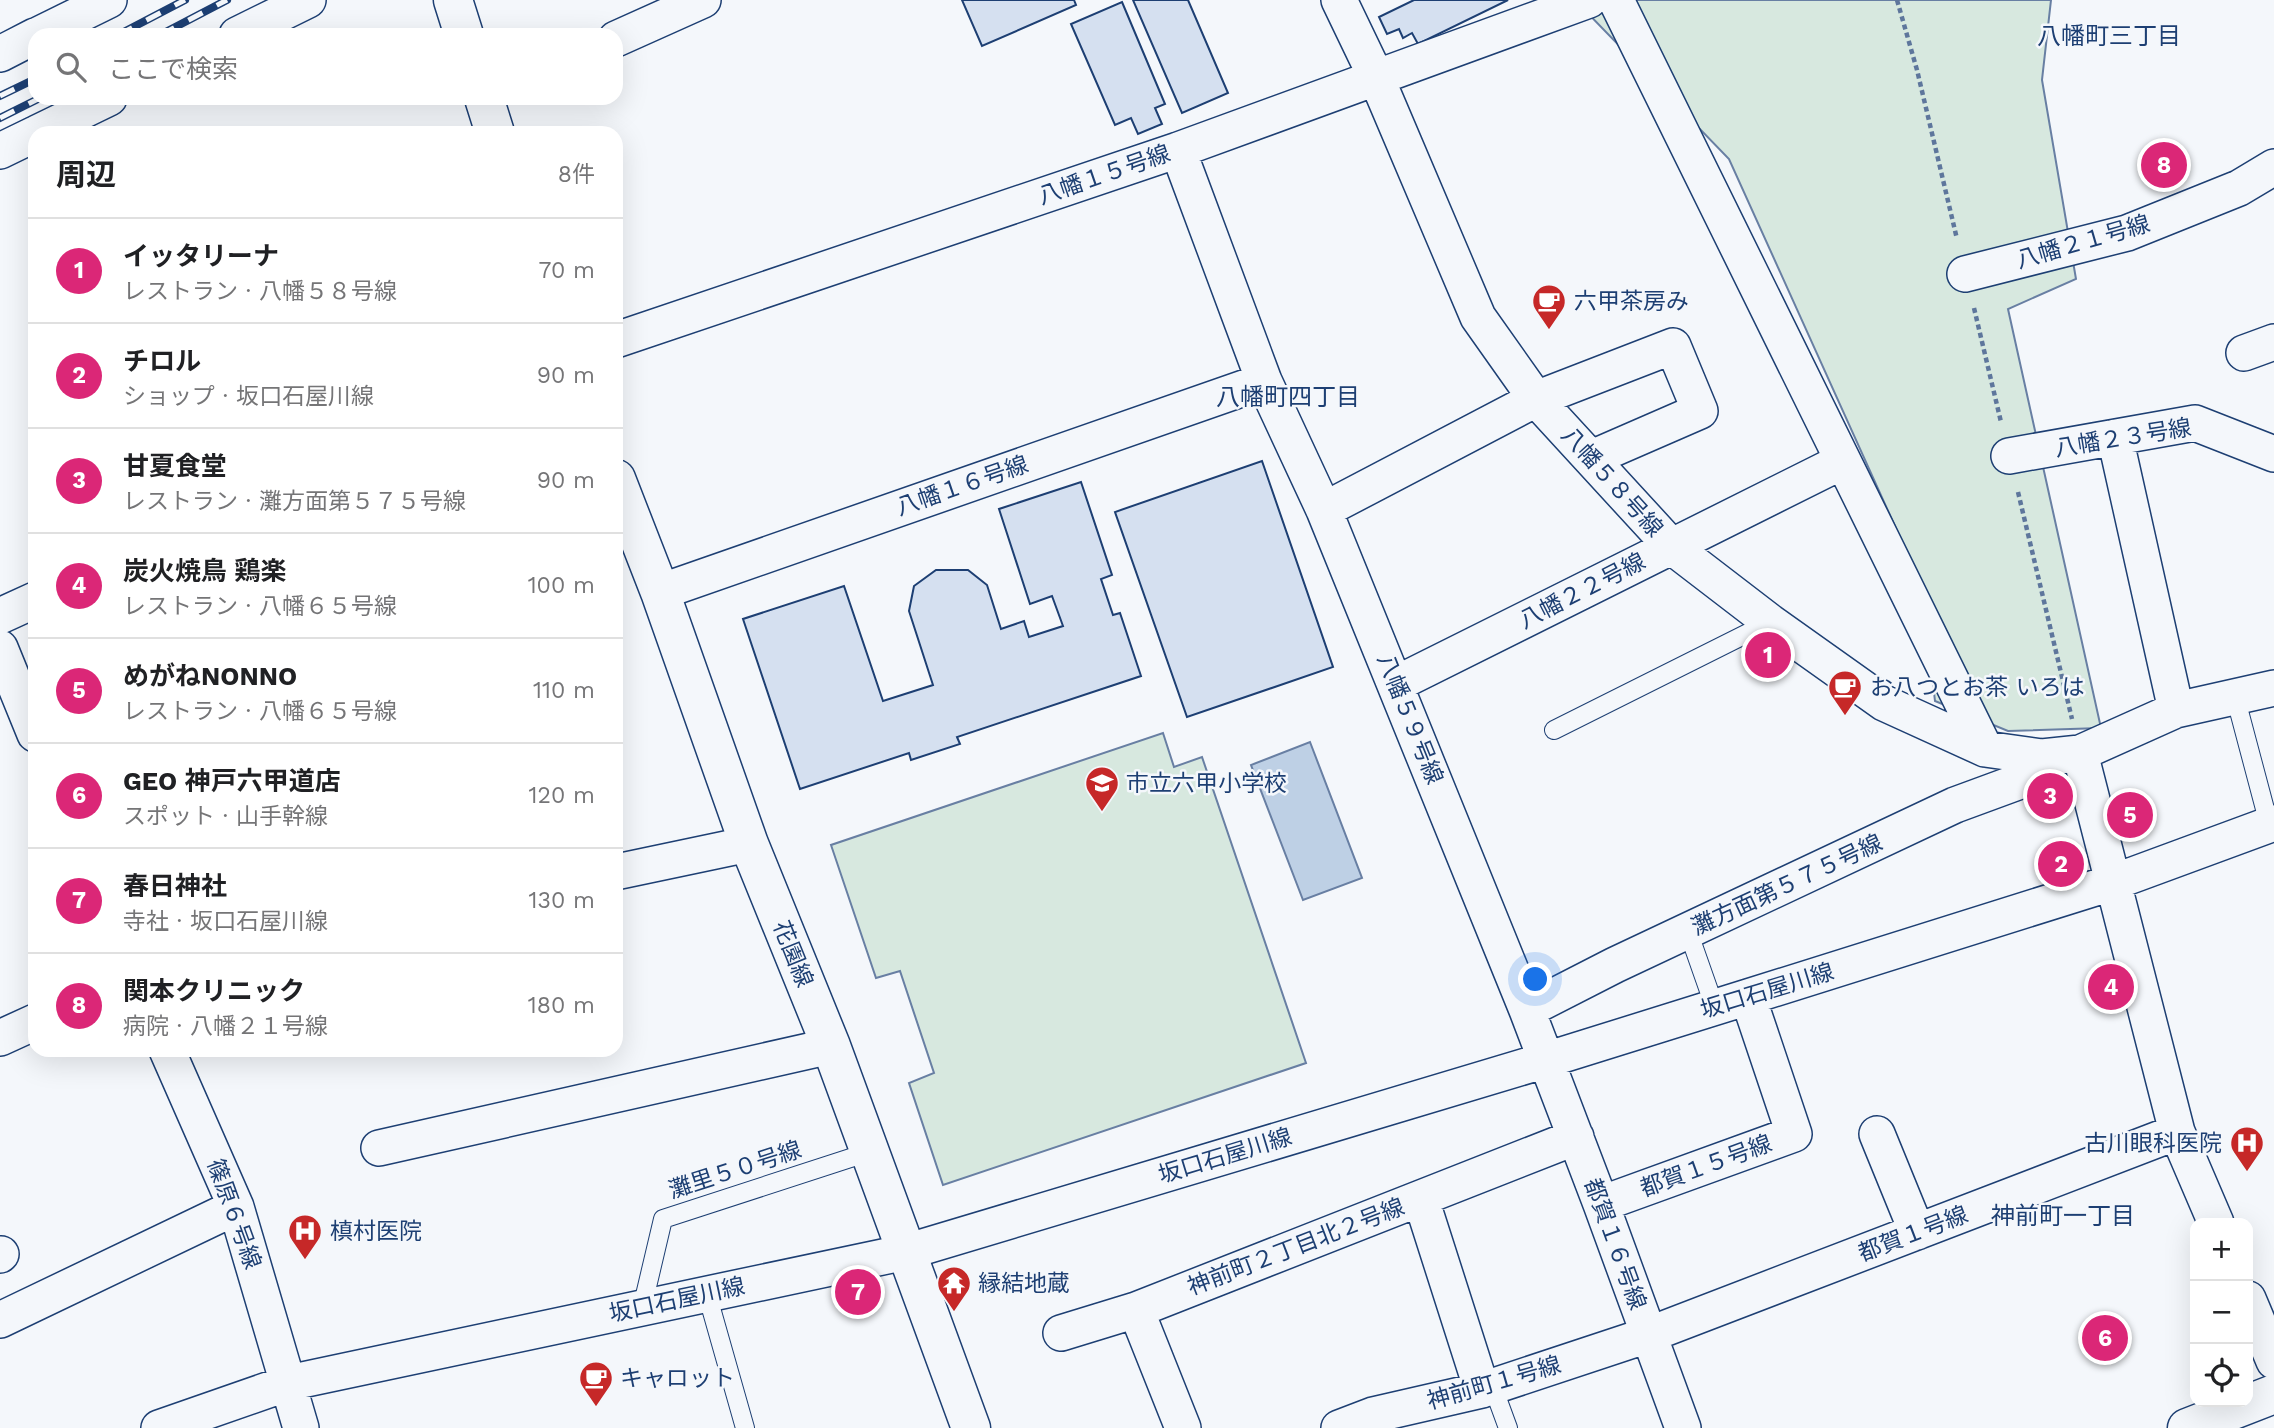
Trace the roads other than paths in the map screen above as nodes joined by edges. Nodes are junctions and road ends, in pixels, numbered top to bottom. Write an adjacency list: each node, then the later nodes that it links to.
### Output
1 (109, 0): 8 (street)
2 (308, 0): 9 (street)
3 (453, 0): 10 (street)
4 (703, 0): 11 (street)
5 (1339, 0): 14 (street, 八幡５８号線)
6 (1589, 0): 14 (street, 八幡１５号線)
7 (1616, 0): 31 (street)
8 (52, 28)
9 (251, 28)
10 (462, 28)
11 (623, 36)
12 (28, 40): 13 (street)
13 (0, 54)
14 (1376, 76): 20 (street, 八幡１５号線); 26 (street, 八幡５８号線)
15 (95, 105): 17 (street)
16 (486, 105): 18 (street)
17 (52, 126)
18 (493, 126)
19 (28, 138): 21 (street)
20 (1178, 150): 24 (street, 八幡１５号線); 25 (street, 八幡５９号線)
21 (0, 151)
22 (2274, 167): 23 (street, 八幡２１号線)
23 (1965, 274)
24 (623, 338)
25 (1264, 381): 33 (street, 八幡５９号線); 35 (street, 八幡１６号線)
26 (1536, 399): 30 (street, 八幡５８号線); 30 (street); 33 (street)
27 (2115, 438): 28 (street, 八幡２３号線); 29 (street, 八幡２３号線); 43 (street)
28 (2274, 454)
29 (2009, 456)
30 (1592, 458): 34 (street, 八幡５８号線)
31 (1843, 461): 34 (street, 八幡２２号線); 46 (street)
32 (623, 497): 35 (street, 花園線)
33 (1324, 510): 40 (street, 八幡５９号線)
34 (1671, 546): 38 (street, 八幡５８号線); 40 (street, 八幡２２号線)
35 (660, 592): 50 (street, 花園線)
36 (28, 603): 37 (street)
37 (0, 617)
38 (1770, 622): 45 (lane); 46 (street, 八幡５８号線)
39 (0, 648): 44 (street)
40 (1396, 684): 56 (street, 八幡５９号線)
41 (2274, 688): 42 (street)
42 (2235, 696): 43 (street); 49 (lane)
43 (2176, 710): 47 (street)
44 (28, 715)
45 (1554, 730)
46 (1985, 749): 48 (street, 八幡５８号線)
47 (2080, 753): 48 (street, 八幡５８号線); 52 (street)
48 (2042, 757): 53 (street, 灘方面第５７５号線)
49 (2272, 829): 52 (street, 坂口石屋川線)
50 (749, 844): 51 (street); 59 (street, 花園線)
51 (623, 871)
52 (2114, 883): 54 (street, 坂口石屋川線); 62 (street)
53 (1688, 931): 55 (lane); 56 (street, 灘方面第５７５号線)
54 (1748, 998): 55 (street, 坂口石屋川線); 68 (street, 都賀１５号線)
55 (1714, 1008): 61 (street, 坂口石屋川線)
56 (1527, 1010): 61 (street, 八幡５９号線)
57 (28, 1025): 58 (street)
58 (0, 1038)
59 (831, 1046): 65 (street); 66 (street, 花園線)
60 (170, 1057): 69 (street, 篠原６号線)
61 (1546, 1060): 64 (street, 都賀１６号線); 72 (street, 坂口石屋川線)
62 (2178, 1132): 70 (street); 71 (street, 都賀１号線)
63 (1877, 1134): 71 (street)
64 (1576, 1138): 67 (street, 神前町２丁目北２号線); 68 (street, 都賀１６号線)
65 (379, 1148)
66 (869, 1152): 72 (street, 花園線); 74 (lane, 灘里５０号線)
67 (1421, 1199): 75 (street, 神前町２丁目北２号線); 82 (street)
68 (1601, 1204): 79 (street, 都賀１６号線)
69 (236, 1207): 77 (street); 81 (street, 篠原６号線)
70 (2214, 1218)
71 (1917, 1232): 79 (street, 都賀１号線)
72 (906, 1252): 73 (street, 坂口石屋川線); 88 (street, 花園線)
73 (706, 1294): 74 (street, 坂口石屋川線); 87 (lane)
74 (642, 1308): 81 (street, 坂口石屋川線)
75 (1136, 1310): 78 (street, 神前町２丁目北２号線); 89 (street)
76 (2253, 1311): 80 (street)
77 (0, 1320)
78 (1061, 1333)
79 (1648, 1335): 82 (street, 神前町１号線); 91 (street, 都賀１６号線)
80 (2274, 1362)
81 (288, 1383): 85 (street, 坂口石屋川線); 86 (street, 篠原６号線)
82 (1488, 1388): 84 (street, 神前町１号線); 90 (lane)
83 (2274, 1394): 92 (street)
84 (1357, 1424)
85 (159, 1428)
86 (301, 1428)
87 (745, 1428)
88 (971, 1428)
89 (1183, 1428)
90 (1508, 1428)
91 (1683, 1428)
92 (2187, 1428)

